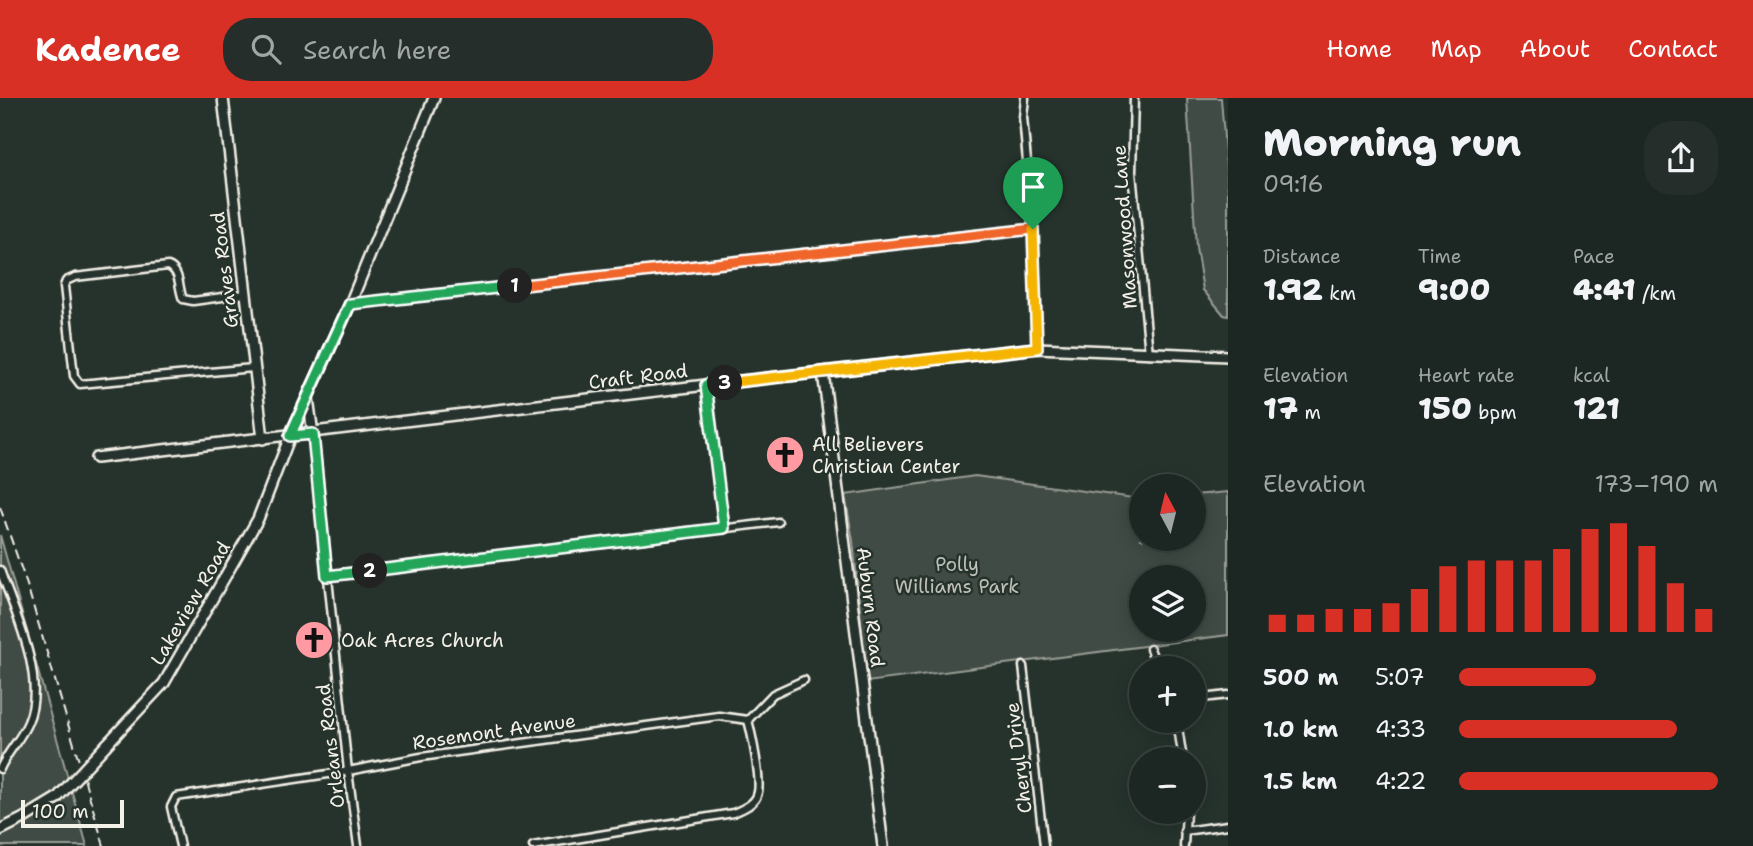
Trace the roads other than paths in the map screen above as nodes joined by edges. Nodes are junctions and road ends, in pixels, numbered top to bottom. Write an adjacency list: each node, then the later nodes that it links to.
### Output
1 (223, 98): 6 (street, Graves Road)
2 (435, 98): 7 (street, Lakeview Road)
3 (1025, 98): 5 (street)
4 (1134, 98): 9 (street, Masonwood Lane)
5 (1033, 229): 7 (street); 8 (street)
6 (245, 294): 11 (street, Graves Road); 11 (street)
7 (350, 304): 14 (street, Lakeview Road)
8 (1037, 348): 9 (street, Craft Road); 12 (street, Craft Road)
9 (1149, 354): 10 (street, Craft Road)
10 (1228, 356)
11 (253, 368): 17 (street, Graves Road)
12 (822, 372): 13 (street, Craft Road); 39 (street, Auburn Road)
13 (706, 385): 15 (street, Craft Road); 20 (street)
14 (308, 396): 15 (street); 16 (street, Lakeview Road)
15 (313, 434): 16 (street, Craft Road); 22 (street, Orleans Road)
16 (290, 436): 17 (street, Craft Road); 34 (street, Lakeview Road, bridge)
17 (264, 439): 18 (street, Craft Road)
18 (96, 458)
19 (778, 522): 20 (street)
20 (724, 528): 22 (street)
21 (0, 570): 30 (street)
22 (327, 576): 31 (street, Orleans Road)
23 (1150, 649): 24 (street)
24 (1153, 656)
25 (1023, 666): 40 (street, Cheryl Drive)
26 (804, 680): 29 (street)
27 (1228, 695): 28 (street)
28 (1206, 698)
29 (748, 720): 31 (street, Rosemont Avenue); 38 (street)
30 (0, 769)
31 (348, 771): 36 (street, Rosemont Avenue); 37 (street, Orleans Road)
32 (1185, 824): 35 (street)
33 (1228, 825): 35 (street)
34 (0, 830)
35 (1184, 831): 41 (street)
36 (180, 846)
37 (358, 846)
38 (533, 846)
39 (883, 846)
40 (1044, 846)
41 (1184, 846)

